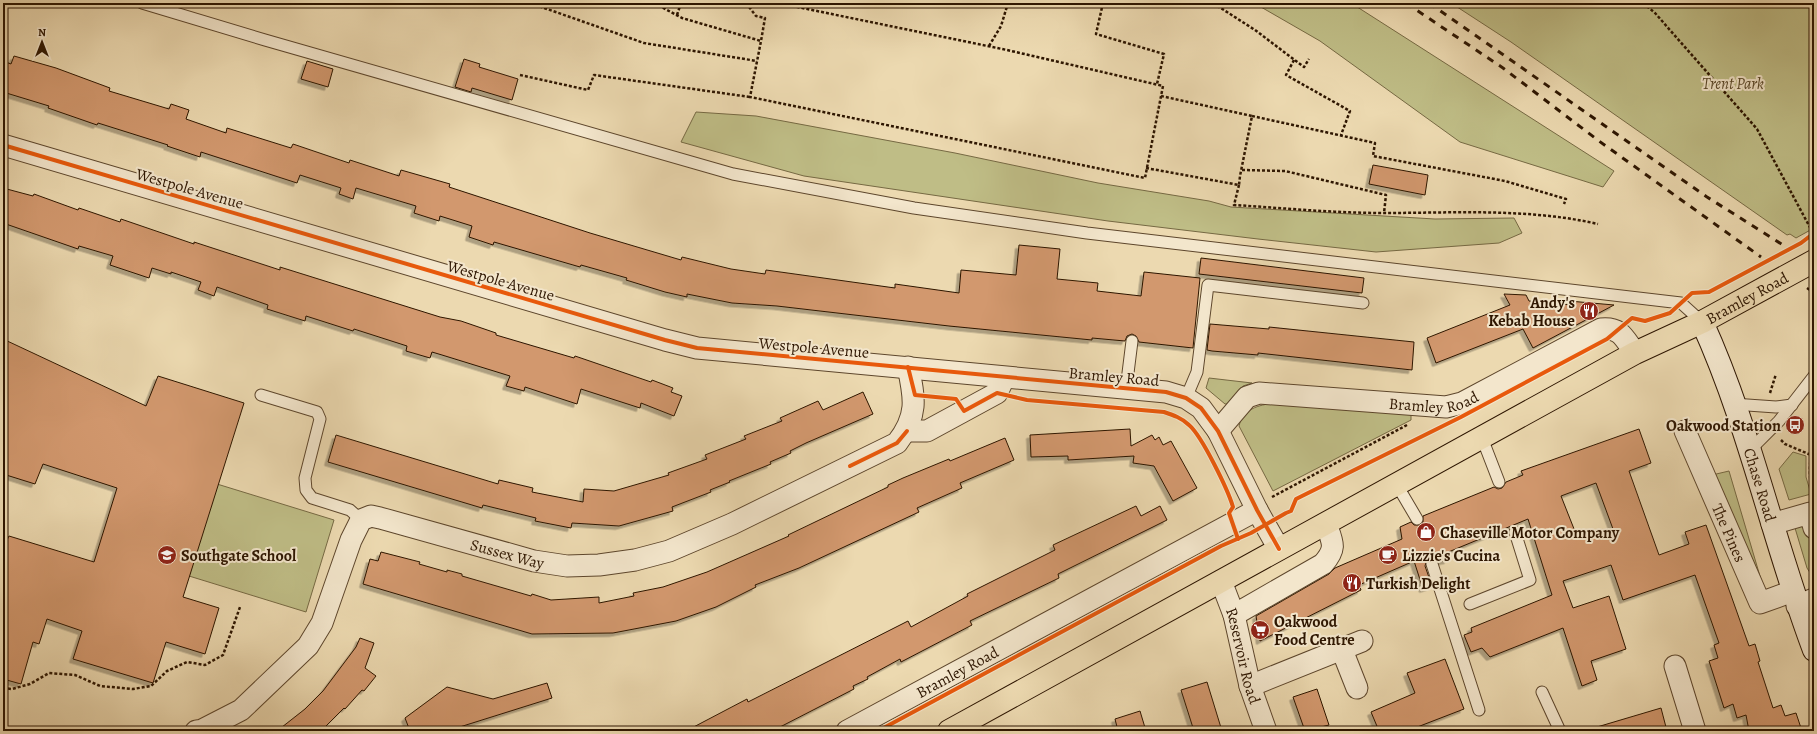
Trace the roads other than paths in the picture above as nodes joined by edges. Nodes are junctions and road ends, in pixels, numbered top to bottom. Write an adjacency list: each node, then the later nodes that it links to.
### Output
1 (142, 3): 5 (lane)
2 (3, 145): 8 (street, Westpole Avenue)
3 (1814, 260): 5 (main road, Bramley Road)
4 (1363, 302): 13 (lane)
5 (1702, 322): 7 (main road, Bramley Road); 14 (street, Chase Road)
6 (1132, 342): 11 (lane)
7 (1635, 353): 17 (street, Bramley Road); 19 (main road, Bramley Road)
8 (908, 367): 10 (street, Westpole Avenue); 16 (street, Sussex Way)
9 (1814, 376): 15 (lane)
10 (1004, 378): 11 (street, Bramley Road); 16 (street)
11 (1126, 389): 13 (street, Bramley Road)
12 (262, 395): 26 (lane)
13 (1186, 398): 17 (street, Bramley Road)
14 (1733, 404): 15 (lane); 20 (street, Chase Road)
15 (1792, 405): 20 (lane)
16 (907, 431): 26 (street, Sussex Way)
17 (1218, 431): 23 (street, Bramley Road)
18 (1685, 431): 33 (street, The Pines)
19 (1482, 438): 21 (lane); 22 (main road, Bramley Road)
20 (1750, 450): 28 (street, Chase Road)
21 (1499, 482)
22 (1396, 485): 25 (lane); 27 (main road, Bramley Road)
23 (1265, 504): 30 (street, Bramley Road); 45 (street, Bramley Road)
24 (1813, 512): 28 (street)
25 (1417, 519)
26 (361, 520): 44 (street)
27 (1326, 524): 30 (main road, Bramley Road); 35 (street)
28 (1772, 524): 33 (street, Chase Road)
29 (1515, 532): 34 (lane)
30 (1279, 549): 32 (main road, Bramley Road)
31 (1432, 564): 43 (lane)
32 (1221, 581): 35 (street, Reservoir Road); 46 (main road, Bramley Road)
33 (1801, 599): 38 (street, Chase Road)
34 (1470, 604)
35 (1234, 615): 40 (street, Reservoir Road)
36 (1362, 641): 37 (street)
37 (1342, 650): 40 (street); 41 (street)
38 (1814, 650)
39 (1675, 666): 49 (street)
40 (1250, 686): 47 (street, Reservoir Road)
41 (1357, 688)
42 (1542, 692): 48 (lane)
43 (1479, 710)
44 (196, 731)
45 (847, 731)
46 (949, 731)
47 (1266, 731)
48 (1560, 731)
49 (1695, 731)

